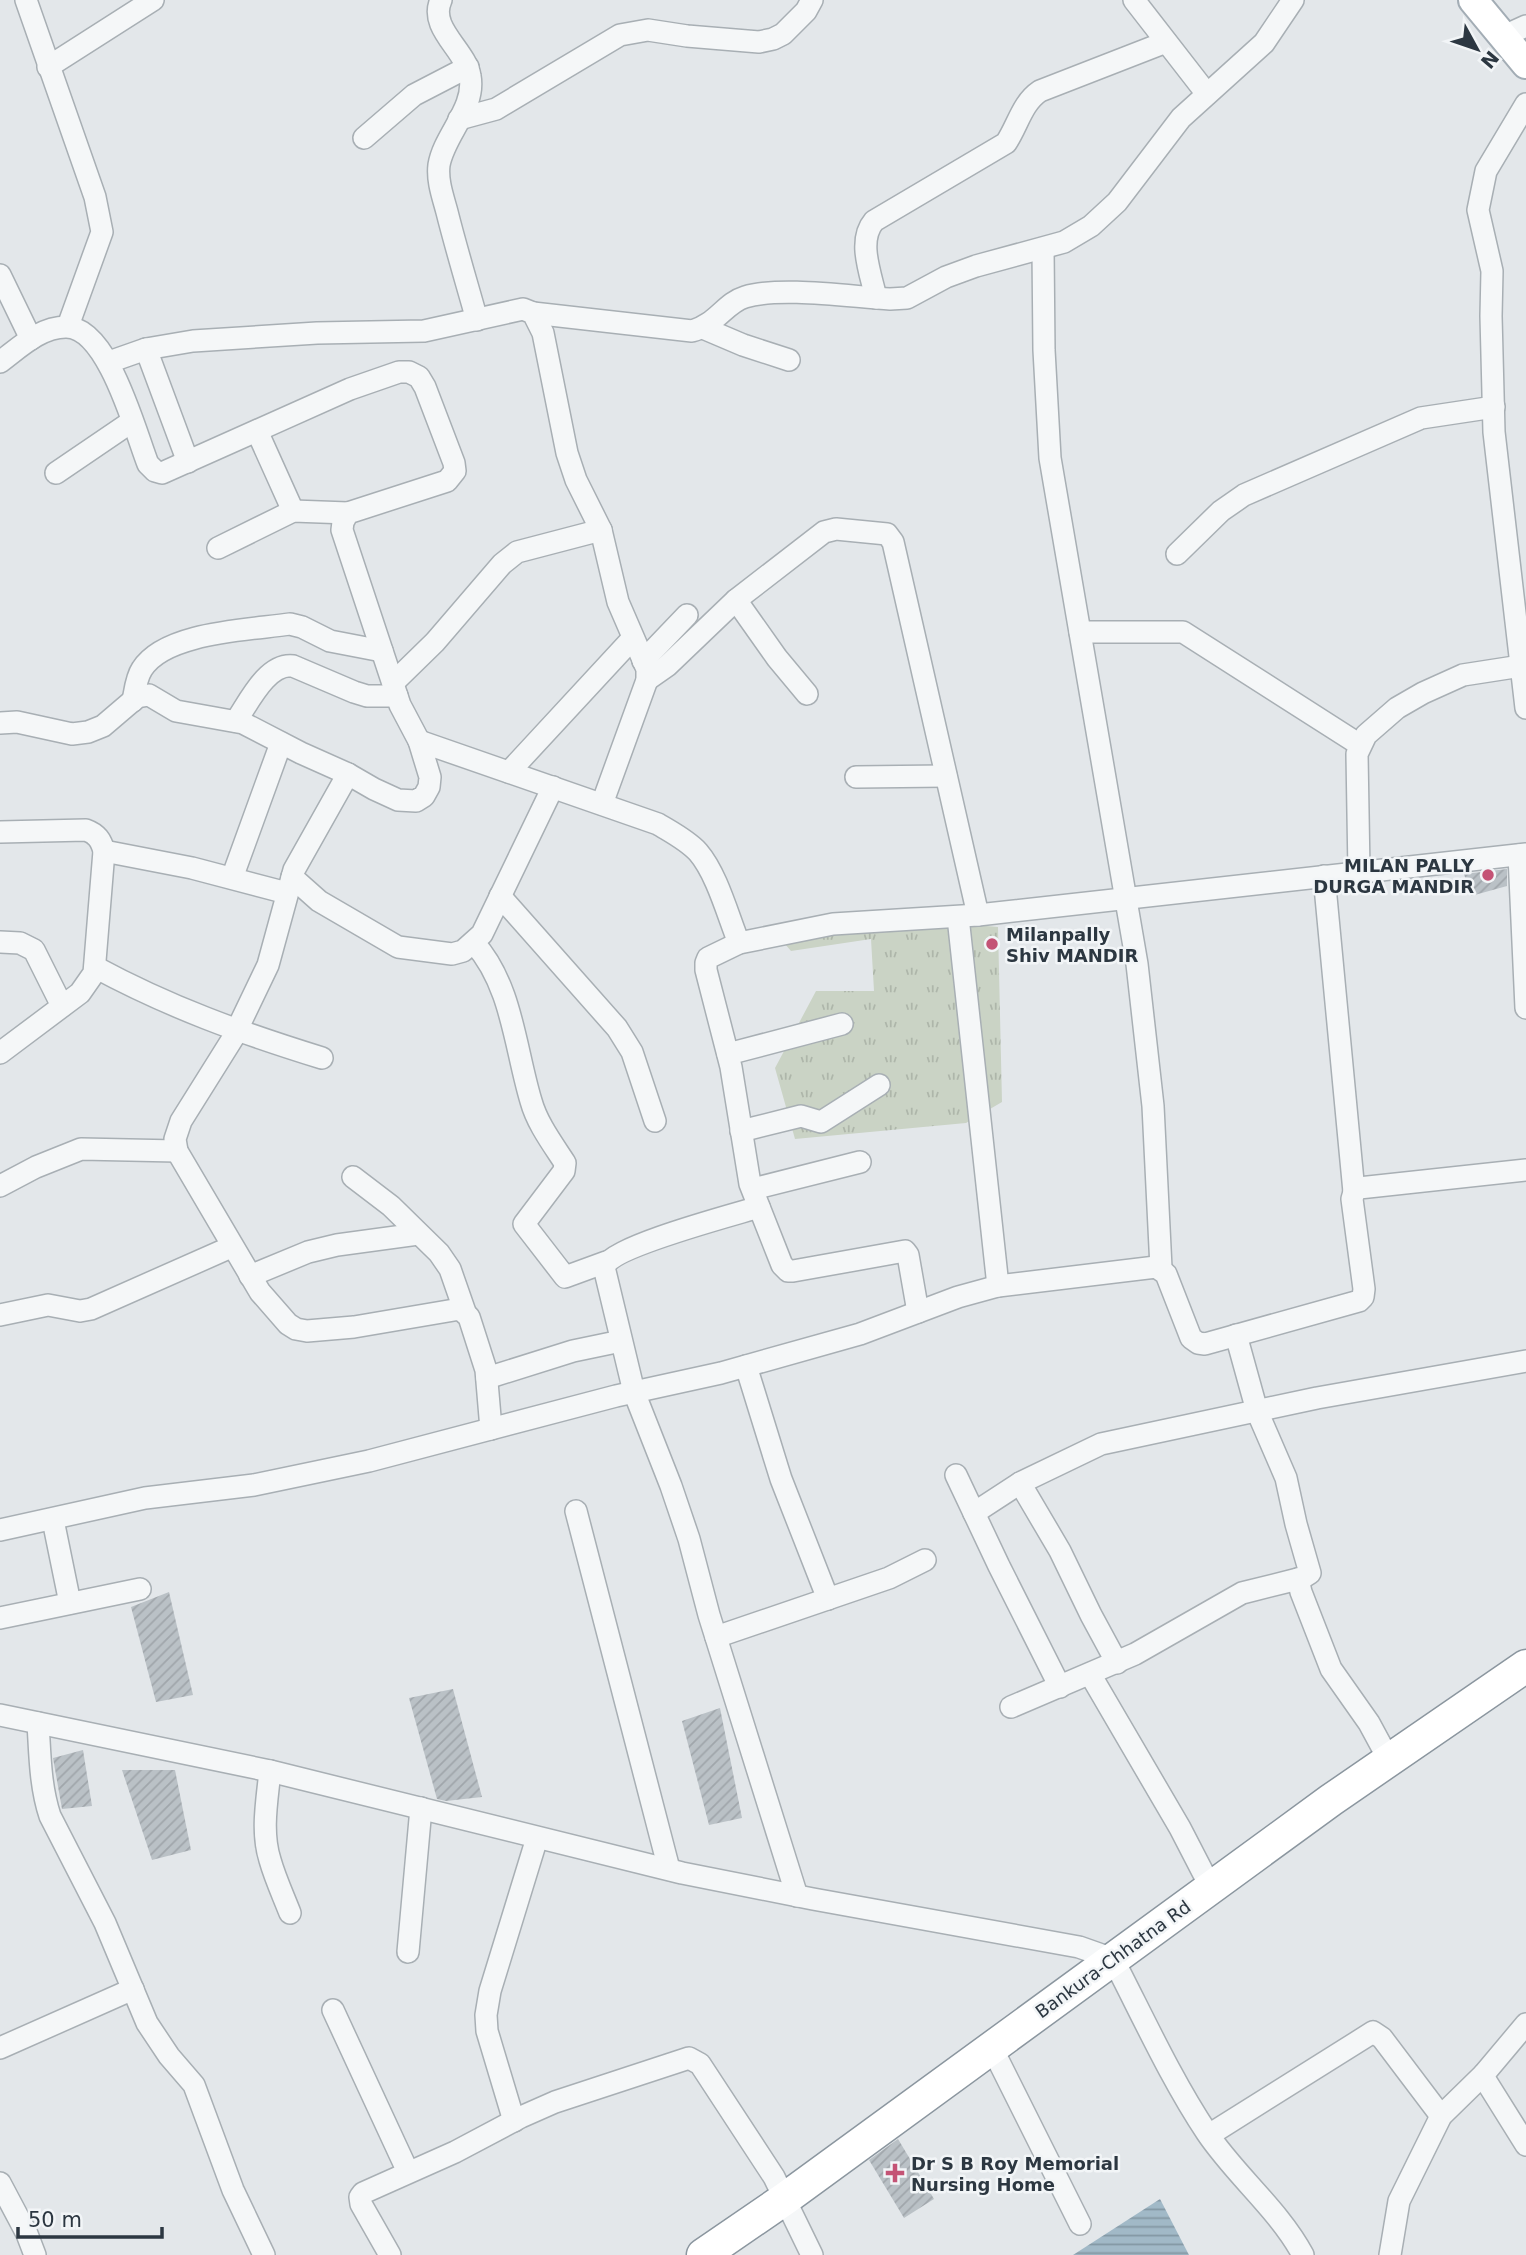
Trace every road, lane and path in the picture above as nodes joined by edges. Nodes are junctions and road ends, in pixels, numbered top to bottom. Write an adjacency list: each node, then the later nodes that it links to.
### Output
1 (26, 0): 11 (street)
2 (153, 0): 11 (street)
3 (441, 0): 12 (street)
4 (812, 0): 15 (street)
5 (1134, 0): 9 (street)
6 (1293, 0): 13 (street)
7 (1473, 0): 8 (main road)
8 (1515, 31): 10 (main road)
9 (1166, 42): 13 (street); 19 (street)
10 (1526, 64)
11 (48, 67): 22 (street)
12 (468, 67): 15 (street); 16 (street)
13 (1207, 94): 17 (street)
14 (1526, 104): 29 (street)
15 (459, 119): 21 (street)
16 (364, 138)
17 (1043, 249): 19 (street); 41 (street)
18 (0, 275): 24 (street)
19 (876, 298): 23 (street)
20 (533, 313): 21 (street); 23 (street); 36 (street)
21 (477, 320): 25 (street)
22 (68, 326): 24 (street); 28 (street)
23 (703, 328): 27 (street)
24 (31, 339): 26 (street)
25 (146, 349): 28 (street); 32 (street)
26 (3, 355)
27 (789, 360)
28 (109, 362): 30 (street)
29 (1494, 407): 38 (street); 44 (street)
30 (131, 422): 32 (street); 33 (street)
31 (257, 431): 32 (street); 34 (street); 35 (street)
32 (188, 462)
33 (56, 473)
34 (293, 511): 35 (street); 37 (street)
35 (348, 513): 43 (street)
36 (601, 530): 42 (street); 46 (street)
37 (218, 548)
38 (1177, 554)
39 (736, 600): 45 (street); 47 (street); 57 (street)
40 (687, 615): 45 (street)
41 (1080, 632): 54 (street); 69 (street)
42 (633, 638): 45 (street); 55 (street)
43 (382, 651): 46 (street); 48 (street)
44 (1521, 666): 49 (street); 54 (street)
45 (645, 670): 60 (street)
46 (395, 689): 50 (street); 52 (street)
47 (807, 694)
48 (133, 701): 50 (street); 51 (street)
49 (1526, 708)
50 (236, 721): 53 (street)
51 (0, 723)
52 (419, 741): 55 (street); 56 (street)
53 (281, 743): 56 (street); 66 (street)
54 (1360, 746): 64 (street)
55 (509, 772): 59 (street)
56 (348, 774): 67 (street)
57 (946, 776): 58 (street); 70 (street)
58 (856, 777)
59 (553, 787): 60 (street); 68 (street)
60 (602, 804): 73 (street)
61 (0, 832): 62 (street)
62 (104, 850): 66 (street); 74 (street)
63 (1522, 855): 64 (street); 76 (street)
64 (1359, 872): 65 (street)
65 (1324, 876): 69 (street); 90 (street)
66 (232, 878): 67 (street)
67 (289, 885): 72 (street); 78 (street)
68 (500, 896): 72 (street); 83 (street)
69 (1127, 897): 70 (street); 95 (street)
70 (968, 916): 73 (street); 97 (street)
71 (0, 942): 75 (street)
72 (474, 943): 94 (street)
73 (739, 943): 80 (street)
74 (94, 967): 75 (street); 78 (street)
75 (62, 1006): 79 (street)
76 (1526, 1008)
77 (842, 1024): 80 (street)
78 (236, 1031): 81 (street); 85 (street)
79 (0, 1053)
80 (728, 1054): 84 (street)
81 (322, 1058)
82 (879, 1085): 84 (street)
83 (655, 1121)
84 (741, 1131): 91 (street)
85 (177, 1151): 89 (street); 93 (street)
86 (860, 1162): 91 (street)
87 (1526, 1170): 90 (street)
88 (353, 1177): 92 (street)
89 (0, 1186)
90 (1354, 1192): 101 (street)
91 (756, 1198): 94 (street); 99 (street)
92 (418, 1234): 96 (street); 98 (street)
93 (231, 1247): 96 (street); 100 (street)
94 (606, 1262): 102 (street)
95 (1161, 1268): 97 (street); 101 (street)
96 (250, 1276): 98 (street)
97 (998, 1286): 99 (street)
98 (465, 1312): 105 (street)
99 (918, 1312): 104 (street)
100 (0, 1315)
101 (1236, 1335): 107 (street)
102 (621, 1341): 105 (street); 106 (street)
103 (1526, 1361): 107 (street)
104 (746, 1366): 106 (street); 118 (street)
105 (487, 1378): 108 (street)
106 (634, 1392): 108 (street); 121 (street)
107 (1257, 1411): 110 (street); 116 (street)
108 (491, 1429): 113 (street)
109 (956, 1475): 112 (street)
110 (1020, 1483): 112 (street); 123 (street)
111 (576, 1511): 133 (street)
112 (974, 1513): 125 (street)
113 (53, 1520): 114 (street); 119 (street)
114 (0, 1530)
115 (925, 1560): 118 (street)
116 (1298, 1579): 123 (street); 129 (street)
117 (140, 1589): 119 (street)
118 (828, 1599): 121 (street)
119 (69, 1604): 120 (street)
120 (0, 1618)
121 (716, 1637): 135 (street)
122 (1523, 1661): 129 (highway, Bankura-Chhatna Rd)
123 (1118, 1663): 124 (street)
124 (1090, 1674): 125 (street); 134 (street)
125 (1060, 1687): 126 (street)
126 (1011, 1707)
127 (0, 1715): 128 (street)
128 (38, 1723): 130 (street); 139 (street)
129 (1389, 1760): 134 (highway, Bankura-Chhatna Rd)
130 (270, 1772): 131 (street); 136 (street)
131 (421, 1808): 132 (street); 137 (street)
132 (537, 1838): 133 (street); 146 (street)
133 (669, 1870): 135 (street)
134 (1211, 1888): 138 (highway, Bankura-Chhatna Rd)
135 (797, 1896): 138 (street)
136 (290, 1913)
137 (408, 1952)
138 (1113, 1959): 143 (highway, Bankura-Chhatna Rd); 147 (street)
139 (133, 1989): 142 (street); 154 (street)
140 (334, 2010): 149 (street)
141 (1526, 2024): 144 (street)
142 (0, 2048)
143 (992, 2048): 151 (highway, Bankura-Chhatna Rd); 152 (street)
144 (1484, 2074): 145 (street); 148 (street)
145 (1441, 2116): 147 (street); 159 (street)
146 (514, 2121): 149 (street); 151 (street)
147 (1209, 2135): 158 (street)
148 (1526, 2145)
149 (408, 2172): 155 (street)
150 (0, 2183): 153 (street)
151 (786, 2198): 156 (highway, Bankura-Chhatna Rd); 157 (street)
152 (1080, 2224)
153 (35, 2255)
154 (264, 2255)
155 (390, 2255)
156 (703, 2255)
157 (812, 2255)
158 (1303, 2255)
159 (1390, 2255)

